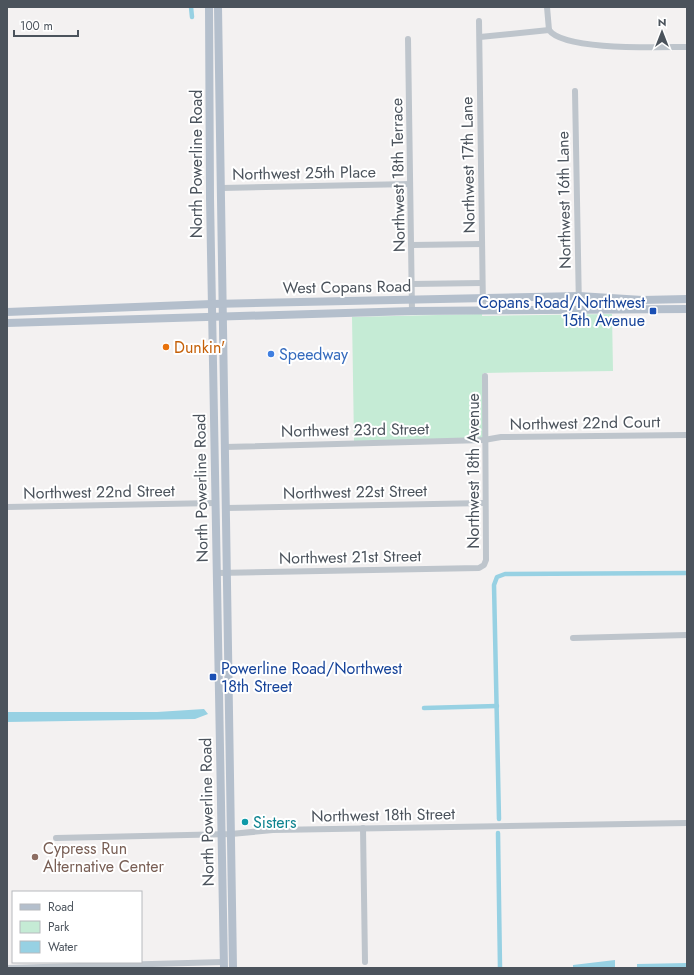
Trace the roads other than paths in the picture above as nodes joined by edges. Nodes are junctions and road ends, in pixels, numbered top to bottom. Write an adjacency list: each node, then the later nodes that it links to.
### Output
1 (209, 7): 10 (main road, North Powerline Road)
2 (218, 7): 11 (main road, North Powerline Road)
3 (547, 7): 5 (street)
4 (479, 21): 6 (street, Northwest 17th Lane)
5 (548, 30): 6 (street); 8 (street)
6 (480, 37): 14 (street, Northwest 17th Lane)
7 (408, 39): 12 (street, Northwest 18th Terrace)
8 (687, 47)
9 (575, 91): 18 (street, Northwest 16th Lane)
10 (210, 112): 11 (main road); 22 (main road, North Powerline Road)
11 (221, 136): 13 (main road, North Powerline Road)
12 (410, 184): 13 (street, Northwest 25th Place); 15 (street, Northwest 18th Terrace)
13 (222, 188): 23 (main road, North Powerline Road)
14 (482, 244): 15 (street); 16 (street, Northwest 17th Lane)
15 (412, 245): 17 (street, Northwest 18th Terrace)
16 (482, 283): 17 (street); 19 (street, Northwest 17th Lane)
17 (412, 284): 21 (street, Northwest 18th Terrace)
18 (579, 296): 19 (main road, West Copans Road); 20 (main road, West Copans Road); 24 (street, Northwest 16th Lane)
19 (482, 298): 21 (main road, West Copans Road); 26 (street, Northwest 17th Lane)
20 (687, 299)
21 (412, 300): 23 (main road, West Copans Road); 27 (street, Northwest 18th Terrace)
22 (212, 304): 23 (main road, West Copans Road); 28 (main road, West Copans Road); 29 (main road, North Powerline Road)
23 (224, 304): 30 (main road, North Powerline Road)
24 (578, 309): 25 (main road, West Copans Road); 26 (main road, West Copans Road)
25 (687, 309)
26 (483, 310): 27 (main road, West Copans Road)
27 (412, 311): 30 (main road, West Copans Road)
28 (7, 312)
29 (212, 316): 30 (main road, West Copans Road); 31 (main road, West Copans Road); 35 (main road, North Powerline Road)
30 (224, 316): 36 (main road, North Powerline Road)
31 (7, 323)
32 (485, 376): 34 (street, Northwest 18th Avenue)
33 (687, 435): 34 (street, Northwest 22nd Court)
34 (484, 440): 36 (street, Northwest 23rd Street); 39 (street, Northwest 18th Avenue)
35 (214, 446): 37 (main road); 38 (main road, North Powerline Road)
36 (225, 446): 37 (main road, North Powerline Road)
37 (226, 458): 41 (main road, North Powerline Road)
38 (215, 503): 40 (street, Northwest 22nd Street); 43 (main road, North Powerline Road)
39 (485, 503): 41 (street, Northwest 22st Street); 42 (street, Northwest 18th Avenue)
40 (7, 506)
41 (226, 508): 44 (main road, North Powerline Road)
42 (484, 565): 44 (street, Northwest 21st Street)
43 (217, 573): 44 (street, Northwest 21st Street); 47 (main road, North Powerline Road)
44 (227, 573): 48 (main road, North Powerline Road)
45 (687, 635): 46 (street)
46 (573, 638)
47 (219, 695): 48 (main road); 51 (main road, North Powerline Road)
48 (229, 731): 52 (main road, North Powerline Road)
49 (687, 823): 50 (street, Northwest 18th Street)
50 (363, 828): 52 (street, Northwest 18th Street); 54 (street)
51 (221, 834): 52 (street, Northwest 18th Street); 53 (street, Northwest 18th Street); 55 (main road, North Powerline Road)
52 (231, 834): 55 (main road, North Powerline Road)
53 (56, 838)
54 (365, 962)
55 (229, 966): 56 (street)
56 (7, 968)

